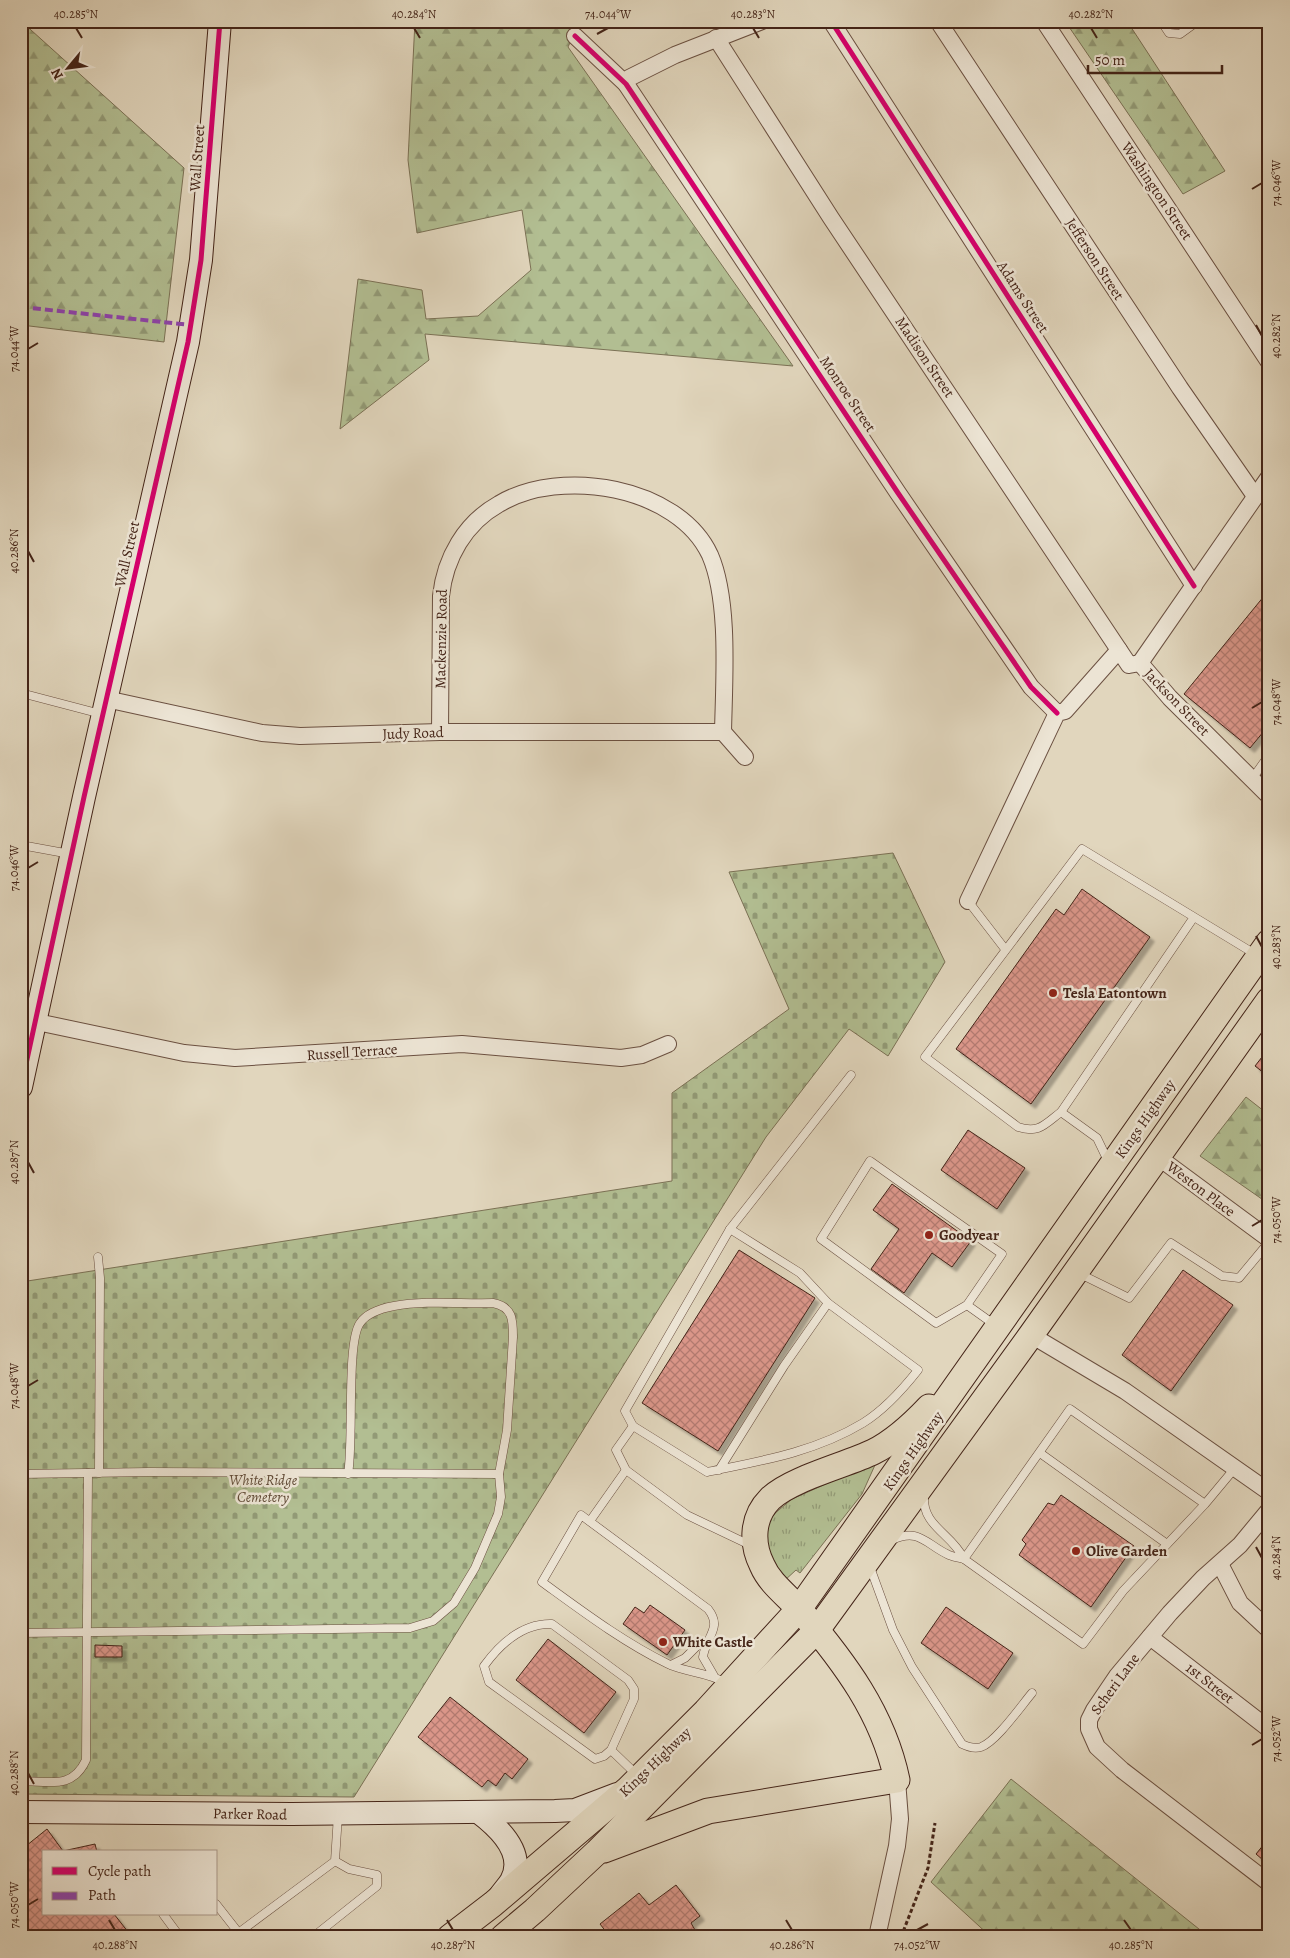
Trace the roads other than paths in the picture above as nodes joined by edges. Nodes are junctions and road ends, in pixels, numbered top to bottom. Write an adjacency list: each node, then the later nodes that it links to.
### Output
1 (220, 21): 19 (street, Wall Street)
2 (762, 21): 8 (street)
3 (831, 21): 15 (street, Adams Street)
4 (938, 21): 14 (street, Jefferson Street)
5 (1044, 21): 12 (street, Washington Street)
6 (1161, 21): 7 (lane)
7 (1198, 21)
8 (729, 27): 10 (street)
9 (575, 36): 11 (street, Monroe Street)
10 (716, 38): 11 (street); 16 (street, Madison Street)
11 (626, 84): 20 (street, Monroe Street)
12 (1269, 362)
13 (1269, 477): 14 (street, Jackson Street)
14 (1255, 496): 15 (street, Jackson Street)
15 (1194, 586): 17 (street, Jackson Street)
16 (1119, 650): 17 (street, Madison Street); 20 (street)
17 (1140, 663): 25 (street, Jackson Street)
18 (21, 693): 19 (lane)
19 (104, 706): 21 (street, Judy Road); 28 (street, Wall Street)
20 (1057, 713): 29 (street)
21 (440, 732): 22 (street, Judy Road); 22 (street, Mackenzie Road)
22 (723, 732): 24 (street)
23 (1269, 755): 25 (lane)
24 (745, 757)
25 (1252, 779): 26 (street, Jackson Street)
26 (1269, 796)
27 (21, 845): 28 (lane)
28 (72, 854): 34 (street, Wall Street)
29 (968, 901): 31 (lane)
30 (1194, 917): 31 (lane); 32 (lane); 38 (lane)
31 (1005, 949): 38 (lane)
32 (1264, 949): 40 (main road, Kings Highway)
33 (1269, 1000): 39 (main road, Kings Highway)
34 (37, 1022): 35 (street, Russell Terrace); 37 (street, Wall Street)
35 (668, 1044)
36 (851, 1075): 41 (lane)
37 (21, 1087)
38 (1061, 1112): 40 (lane)
39 (1158, 1157): 42 (street, Weston Place); 44 (main road, Kings Highway)
40 (1111, 1167): 47 (main road, Kings Highway)
41 (730, 1229): 45 (lane); 50 (lane)
42 (1269, 1240): 44 (lane)
43 (98, 1257): 56 (lane)
44 (1076, 1272): 48 (main road, Kings Highway)
45 (828, 1304): 54 (lane); 54 (lane)
46 (967, 1305): 46 (lane); 47 (lane)
47 (998, 1328): 49 (main road, Kings Highway)
48 (1031, 1335): 52 (street); 60 (main road, Kings Highway)
49 (978, 1358): 66 (main road); 70 (main road, Kings Highway)
50 (633, 1426): 53 (lane); 54 (lane)
51 (1040, 1452): 62 (lane); 65 (lane); 68 (lane)
52 (1235, 1468): 61 (street); 62 (lane)
53 (626, 1470): 64 (lane); 66 (lane)
54 (719, 1470)
55 (88, 1473): 56 (lane); 57 (lane); 74 (lane)
56 (99, 1473): 58 (lane)
57 (21, 1474)
58 (348, 1474): 59 (lane); 59 (lane)
59 (500, 1474): 74 (lane)
60 (928, 1477): 67 (main road, Kings Highway); 68 (lane)
61 (1269, 1492)
62 (1205, 1504): 65 (lane)
63 (1269, 1510): 69 (street, Scheri Lane)
64 (590, 1522): 76 (lane); 77 (lane)
65 (1167, 1544): 68 (lane)
66 (756, 1549): 70 (main road)
67 (871, 1555): 68 (lane); 71 (main road, Kings Highway); 79 (lane)
68 (964, 1559)
69 (1220, 1564): 72 (street); 75 (street, Scheri Lane)
70 (800, 1609): 71 (main road); 78 (main road, Kings Highway)
71 (817, 1630): 82 (main road); 88 (main road, Kings Highway)
72 (1269, 1630)
73 (21, 1633): 74 (lane)
74 (86, 1633): 83 (lane)
75 (1150, 1637): 80 (street, 1st Street); 90 (street, Scheri Lane)
76 (706, 1643): 77 (lane); 78 (lane)
77 (671, 1665): 78 (lane)
78 (722, 1680): 84 (main road, Kings Highway)
79 (1032, 1693)
80 (1269, 1729)
81 (610, 1750): 81 (lane); 84 (lane)
82 (897, 1780): 88 (main road); 99 (street)
83 (21, 1782)
84 (634, 1784): 86 (street, Parker Road); 91 (main road, Kings Highway)
85 (21, 1812): 87 (street, Parker Road)
86 (478, 1812): 87 (street, Parker Road); 91 (street)
87 (338, 1814): 89 (lane)
88 (597, 1852): 98 (main road, Kings Highway)
89 (335, 1861): 94 (lane); 96 (lane)
90 (1269, 1883)
91 (494, 1904): 97 (main road, Kings Highway)
92 (218, 1907): 94 (lane)
93 (164, 1916): 95 (lane)
94 (236, 1935)
95 (180, 1937)
96 (314, 1937)
97 (450, 1937)
98 (503, 1937)
99 (877, 1937)

